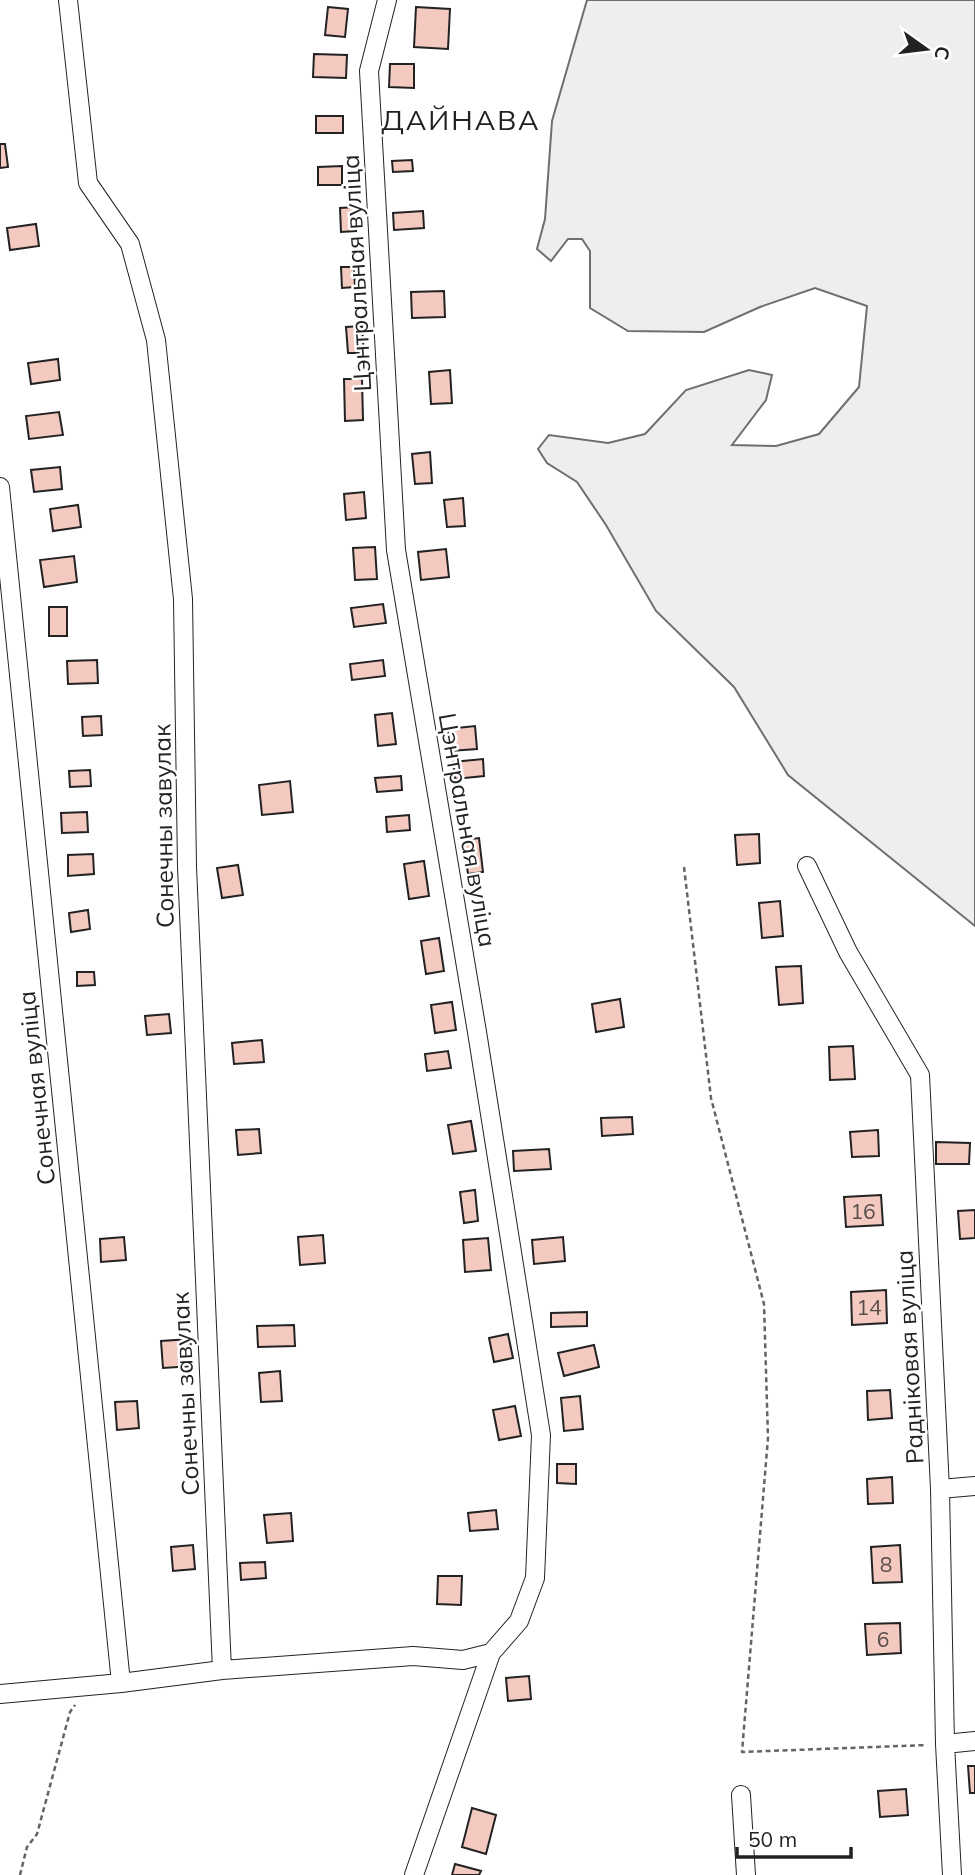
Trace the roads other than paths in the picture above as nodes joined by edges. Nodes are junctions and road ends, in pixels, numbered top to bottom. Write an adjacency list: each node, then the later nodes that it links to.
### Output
1 (68, 0): 8 (street, Сонечны завулак)
2 (387, 0): 7 (street, Цэнтральная вуліца)
3 (0, 487): 9 (street, Сонечная вуліца)
4 (807, 866): 6 (street, Радніковая вуліца)
5 (975, 1486): 6 (street)
6 (940, 1489): 12 (street, Радніковая вуліца)
7 (491, 1653): 8 (street); 14 (street)
8 (222, 1670): 9 (street)
9 (121, 1683): 10 (street)
10 (0, 1694)
11 (975, 1741): 12 (street)
12 (945, 1744): 16 (street, Радніковая вуліца)
13 (741, 1795): 15 (street)
14 (414, 1875)
15 (747, 1875)
16 (952, 1875)

